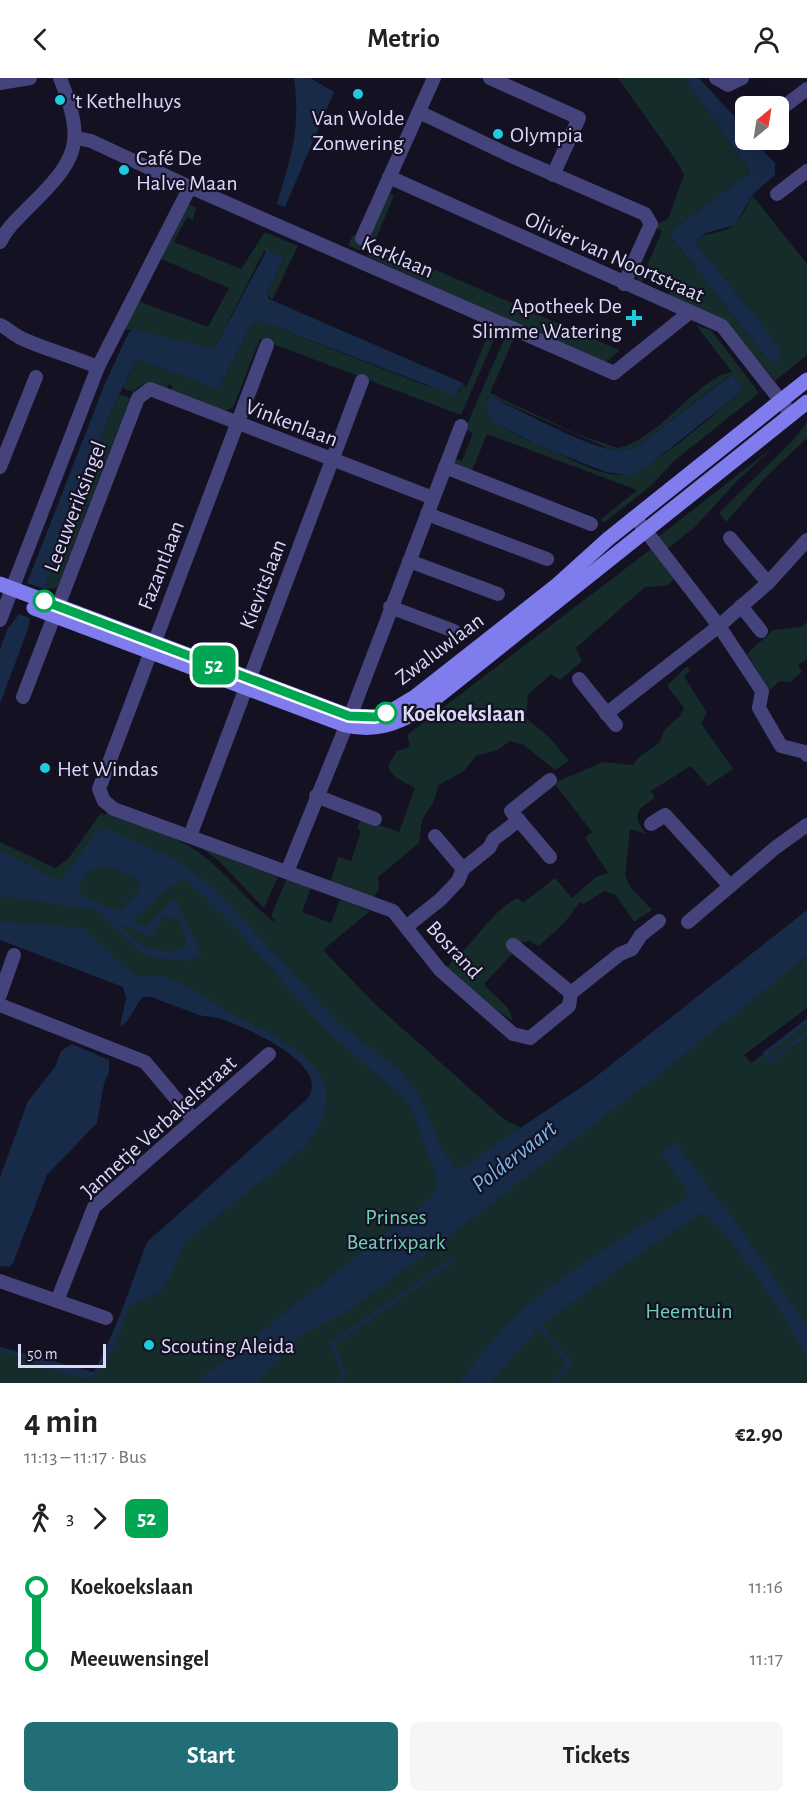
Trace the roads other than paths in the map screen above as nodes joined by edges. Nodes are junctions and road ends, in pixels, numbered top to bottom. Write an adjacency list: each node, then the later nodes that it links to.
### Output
1 (30, 78): 7 (street)
2 (60, 78): 12 (street)
3 (434, 78): 11 (street)
4 (490, 78): 14 (street)
5 (716, 78): 6 (street)
6 (742, 78)
7 (0, 83)
8 (802, 92): 9 (street); 10 (street)
9 (789, 102)
10 (807, 108)
11 (419, 112): 14 (street); 15 (street)
12 (77, 138): 16 (street, Kerklaan); 19 (street)
13 (807, 171): 17 (street)
14 (554, 175): 20 (street)
15 (389, 177): 18 (street); 20 (street, Olivier van Noortstraat)
16 (190, 187): 21 (street, Kerklaan); 24 (street)
17 (777, 194)
18 (362, 237)
19 (0, 242)
20 (624, 284): 21 (street, Olivier van Noortstraat)
21 (690, 312): 29 (street, Olivier van Noortstraat)
22 (0, 325): 24 (street)
23 (267, 345): 32 (street, Fazantlaan)
24 (98, 367): 47 (street)
25 (36, 377): 35 (street)
26 (807, 380): 29 (main road, Zwaluwlaan)
27 (362, 381): 34 (street, Kievitslaan)
28 (138, 398): 32 (street, Vinkenlaan); 51 (street, Leeuweriksingel)
29 (780, 401): 31 (street, Olivier van Noortstraat); 39 (main road, Zwaluwlaan)
30 (807, 402): 31 (main road, Zwaluwlaan)
31 (791, 414): 41 (main road, Zwaluwlaan)
32 (237, 424): 34 (street, Vinkenlaan); 56 (street, Fazantlaan)
33 (461, 426): 36 (street)
34 (332, 460): 37 (street, Vinkenlaan); 58 (street, Kievitslaan)
35 (0, 467)
36 (445, 467): 37 (street); 40 (street)
37 (433, 498): 38 (street)
38 (427, 514): 44 (street); 45 (street)
39 (635, 517): 41 (street); 61 (main road, Zwaluwlaan)
40 (591, 524)
41 (646, 530): 53 (street); 61 (main road, Zwaluwlaan)
42 (730, 538): 46 (street)
43 (807, 540): 46 (street)
44 (547, 559)
45 (409, 561): 48 (street); 50 (street)
46 (768, 583): 49 (street)
47 (5, 592): 51 (main road, Zwaluwlaan); 52 (street)
48 (498, 594)
49 (741, 606): 53 (street); 54 (street)
50 (390, 607): 55 (street); 61 (street)
51 (56, 611): 56 (main road, Zwaluwlaan); 59 (street, Leeuweriksingel)
52 (0, 620)
53 (719, 626): 60 (street); 63 (street)
54 (761, 631)
55 (454, 632)
56 (152, 647): 58 (main road, Zwaluwlaan); 66 (street, Fazantlaan)
57 (579, 679): 60 (street)
58 (247, 683): 61 (main road, Zwaluwlaan); 71 (street, Kievitslaan)
59 (23, 697)
60 (606, 714): 62 (street)
61 (347, 721): 65 (street)
62 (616, 725)
63 (807, 755)
64 (550, 780): 68 (street)
65 (316, 796): 67 (street); 75 (street)
66 (104, 801): 71 (street, Bosrand)
67 (375, 819)
68 (519, 820): 73 (street); 74 (street)
69 (651, 824): 76 (street)
70 (807, 825): 76 (street)
71 (190, 836): 75 (street, Bosrand)
72 (435, 836): 74 (street)
73 (550, 857)
74 (463, 870): 79 (street)
75 (287, 872): 79 (street, Bosrand)
76 (730, 886): 78 (street)
77 (659, 921): 82 (street, Bosrand)
78 (688, 922)
79 (406, 927): 82 (street, Bosrand)
80 (513, 945): 82 (street, Bosrand)
81 (14, 955): 83 (street)
82 (571, 993)
83 (0, 995)
84 (0, 1005): 86 (street)
85 (269, 1054): 86 (street, Jannetje Verbakelstraat)
86 (194, 1119): 88 (street, Jannetje Verbakelstraat)
87 (0, 1281): 88 (street)
88 (57, 1301): 89 (street)
89 (106, 1318)

